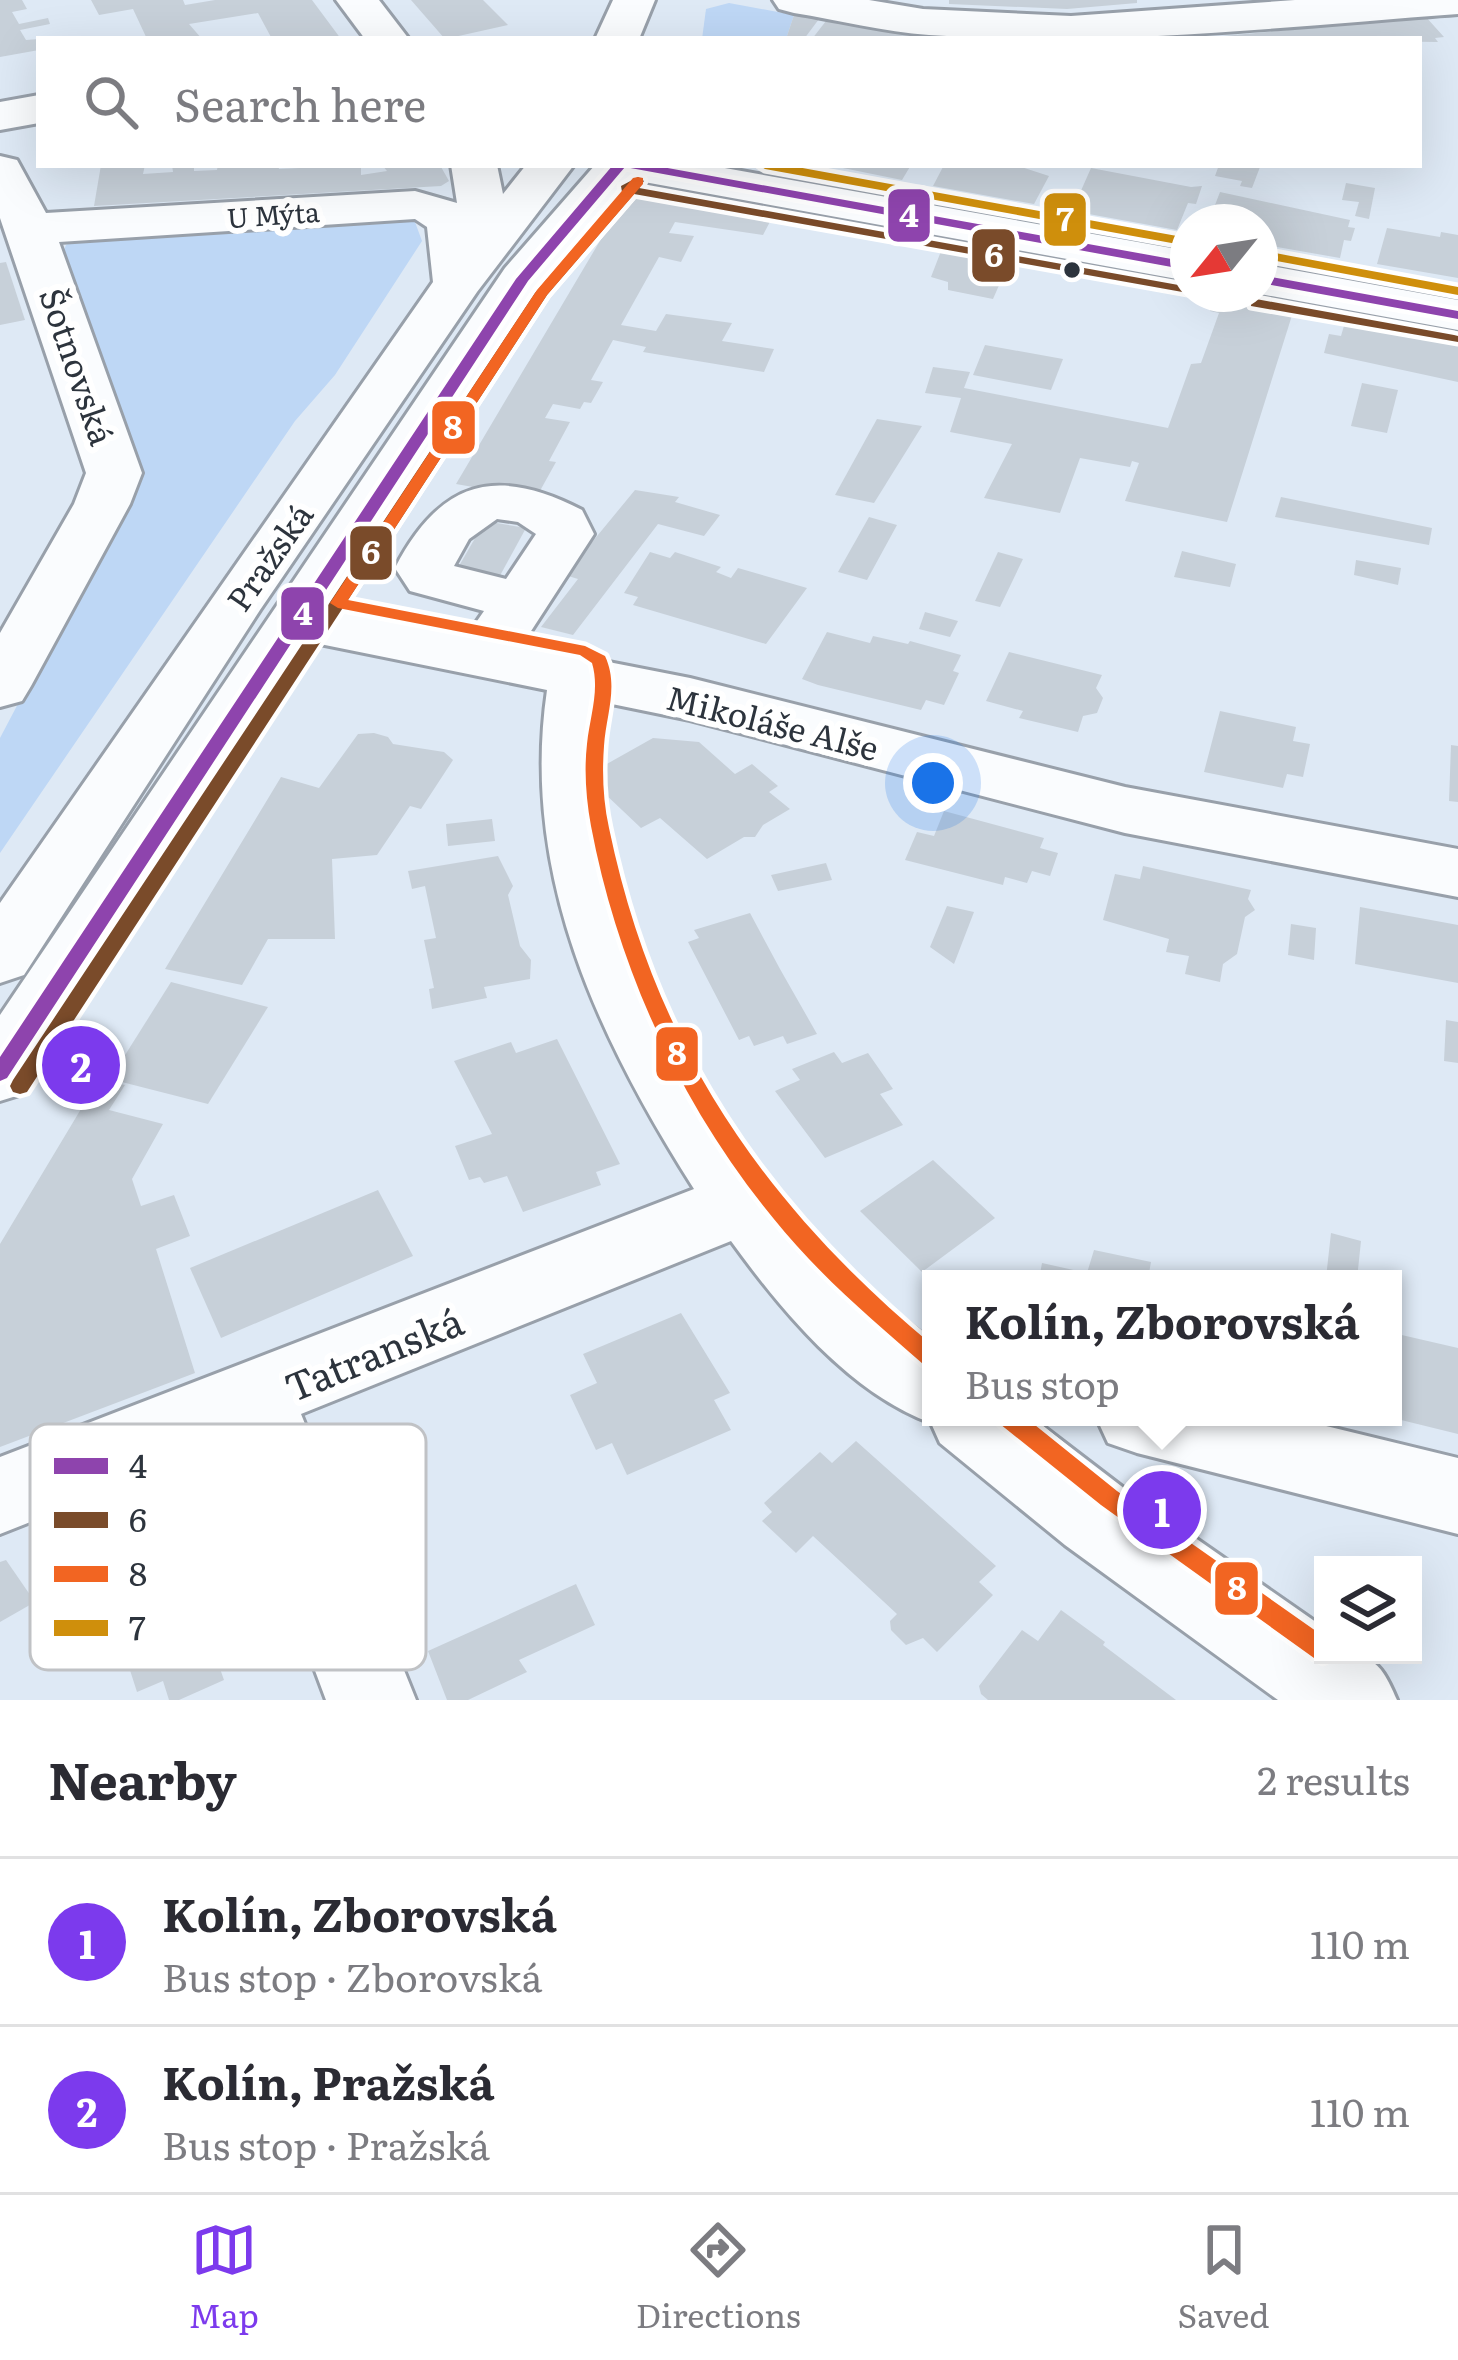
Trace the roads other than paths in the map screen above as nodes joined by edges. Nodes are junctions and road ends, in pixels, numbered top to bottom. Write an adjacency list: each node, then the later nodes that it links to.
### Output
1 (357, 0): 6 (street)
2 (634, 0): 7 (street)
3 (673, 0): 8 (street)
4 (794, 0): 5 (street)
5 (1458, 1)
6 (385, 36)
7 (618, 36)
8 (665, 36)
9 (36, 110): 10 (street)
10 (0, 116)
11 (475, 168): 18 (street)
12 (549, 168): 18 (street, Pražská)
13 (617, 168): 22 (street, Pražská)
14 (647, 168): 17 (street)
15 (0, 170): 16 (street, Šotnovská)
16 (30, 229): 18 (street, U Mýta); 25 (street, Šotnovská)
17 (1170, 263)
18 (463, 275): 27 (street, Pražská)
19 (1278, 282): 20 (street)
20 (1458, 315)
21 (521, 602): 23 (street)
22 (298, 620): 23 (street, Mikoláše Alše); 28 (street, Pražská)
23 (484, 656): 24 (street, Mikoláše Alše)
24 (580, 675): 26 (street, Mikoláše Alše); 29 (street)
25 (0, 686)
26 (1458, 872)
27 (0, 957)
28 (0, 1073)
29 (743, 1203): 30 (street); 31 (street, Tatranská)
30 (922, 1381)
31 (254, 1400): 32 (street, Tatranská); 33 (street)
32 (190, 1424)
33 (263, 1424)
34 (980, 1426): 41 (street)
35 (1174, 1426): 38 (street)
36 (30, 1485): 37 (street, Tatranská)
37 (0, 1496)
38 (1458, 1496)
39 (359, 1670): 40 (street)
40 (371, 1700)
41 (1352, 1700)

